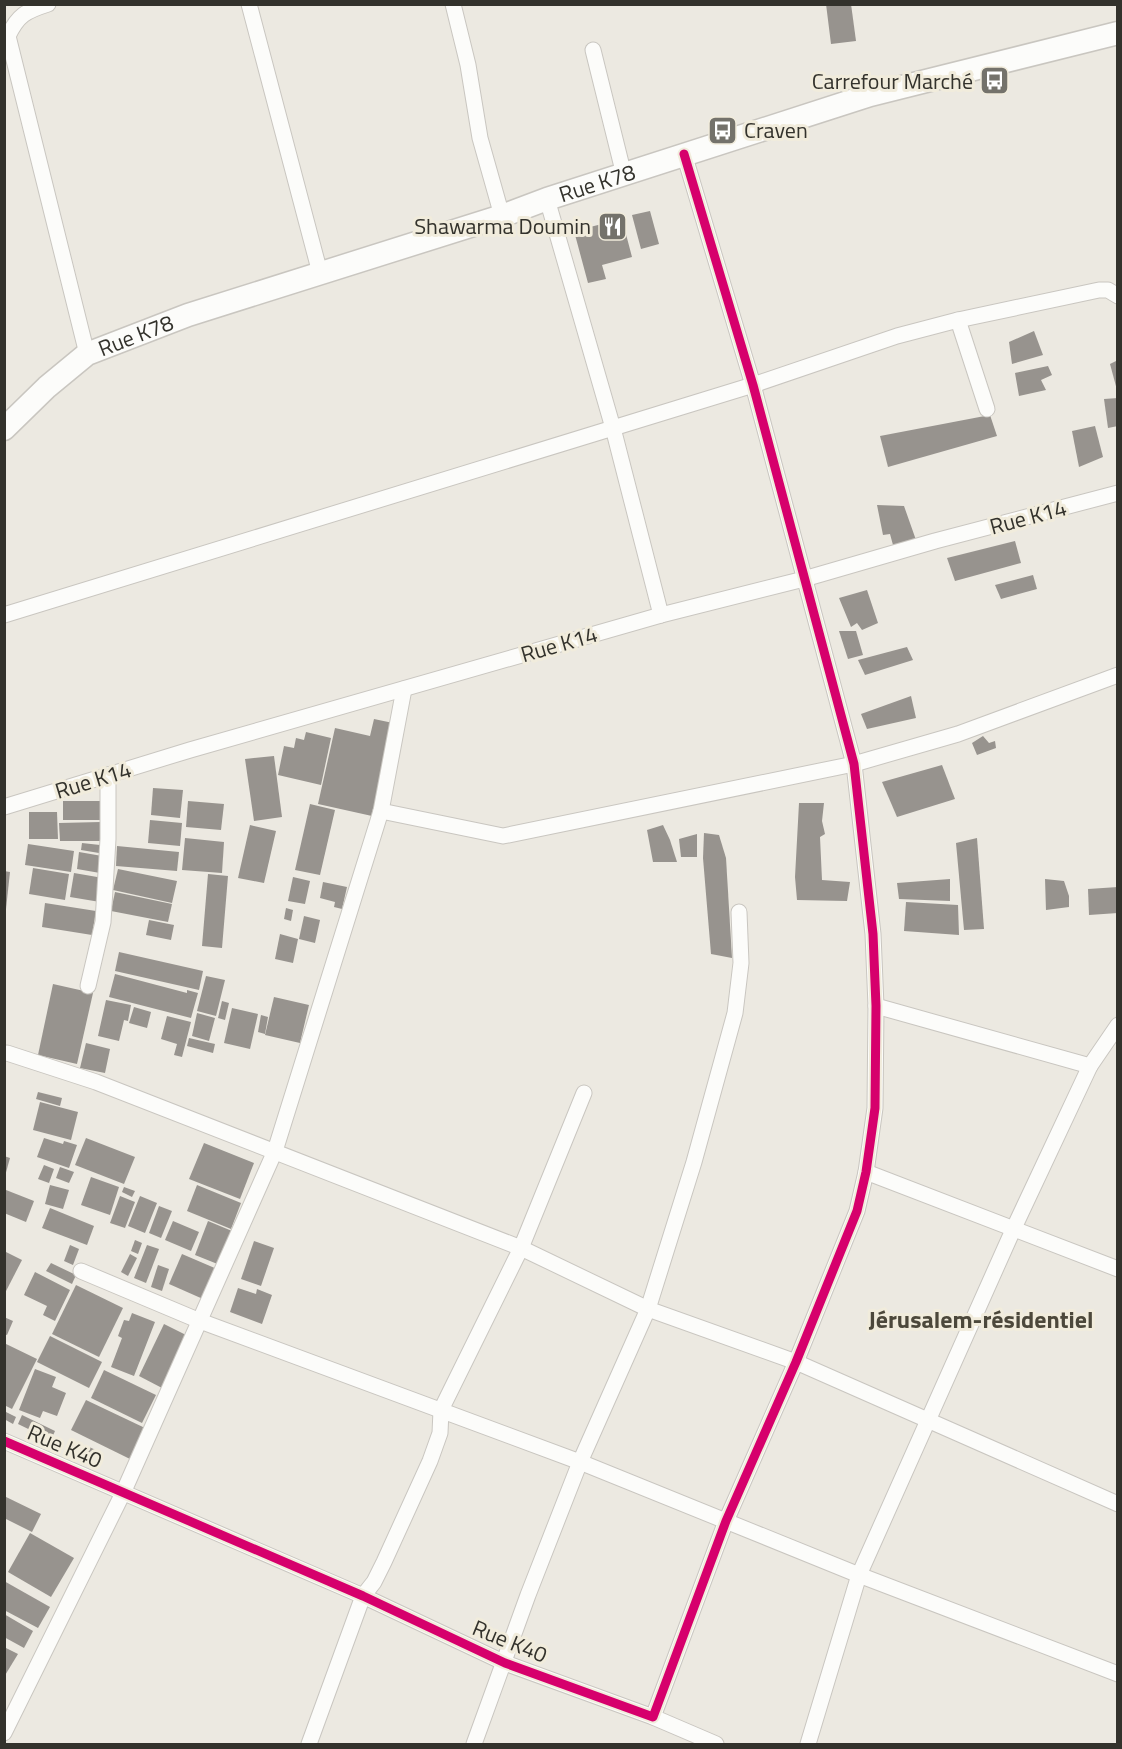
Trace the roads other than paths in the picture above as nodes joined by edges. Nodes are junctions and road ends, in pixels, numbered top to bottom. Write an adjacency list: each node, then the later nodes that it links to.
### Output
1 (48, 4): 13 (street)
2 (249, 4): 10 (street)
3 (453, 4): 9 (street)
4 (1118, 33): 6 (street, Rue K78)
5 (593, 50): 7 (street)
6 (684, 154): 7 (street, Rue K78); 14 (street)
7 (624, 175): 8 (street, Rue K78)
8 (547, 199): 9 (street, Rue K78); 16 (street)
9 (502, 216): 10 (street, Rue K78)
10 (320, 273): 13 (street, Rue K78)
11 (1118, 296): 12 (street)
12 (958, 320): 14 (street); 15 (street)
13 (87, 354): 17 (street, Rue K78)
14 (753, 385): 16 (street); 19 (street)
15 (987, 409)
16 (613, 428): 20 (street); 21 (street)
17 (4, 429)
18 (1118, 493): 19 (street, Rue K14)
19 (804, 579): 21 (street, Rue K14); 24 (street)
20 (4, 615)
21 (661, 615): 23 (street, Rue K14)
22 (1118, 675): 24 (street)
23 (404, 689): 25 (street, Rue K14); 27 (street)
24 (854, 764): 27 (street); 30 (street)
25 (108, 775): 26 (street, Rue K14); 29 (street)
26 (4, 807)
27 (381, 812): 35 (street)
28 (739, 912): 41 (street)
29 (88, 986)
30 (876, 1006): 33 (street); 36 (street)
31 (1118, 1025): 33 (street)
32 (7, 1053): 35 (street)
33 (1090, 1066): 37 (street)
34 (584, 1093): 38 (street)
35 (275, 1151): 38 (street); 42 (street)
36 (866, 1172): 37 (street); 43 (street)
37 (1013, 1230): 39 (street); 45 (street)
38 (521, 1248): 41 (street); 44 (street)
39 (1118, 1269)
40 (81, 1271): 42 (street)
41 (648, 1309): 43 (street); 47 (street)
42 (200, 1321): 44 (street); 48 (street)
43 (796, 1362): 45 (street); 50 (street)
44 (441, 1410): 47 (street); 52 (street)
45 (929, 1421): 49 (street); 51 (street)
46 (4, 1441): 48 (street, Rue K40)
47 (580, 1462): 50 (street); 53 (street)
48 (123, 1492): 52 (street, Rue K40); 56 (street)
49 (1118, 1504)
50 (726, 1521): 51 (street); 55 (street)
51 (859, 1575): 54 (street); 60 (street)
52 (363, 1596): 53 (street, Rue K40); 57 (street)
53 (505, 1663): 55 (street, Rue K40); 58 (street)
54 (1118, 1674)
55 (653, 1717): 59 (street, Rue K40)
56 (4, 1733)
57 (309, 1744)
58 (474, 1744)
59 (716, 1744)
60 (808, 1744)

